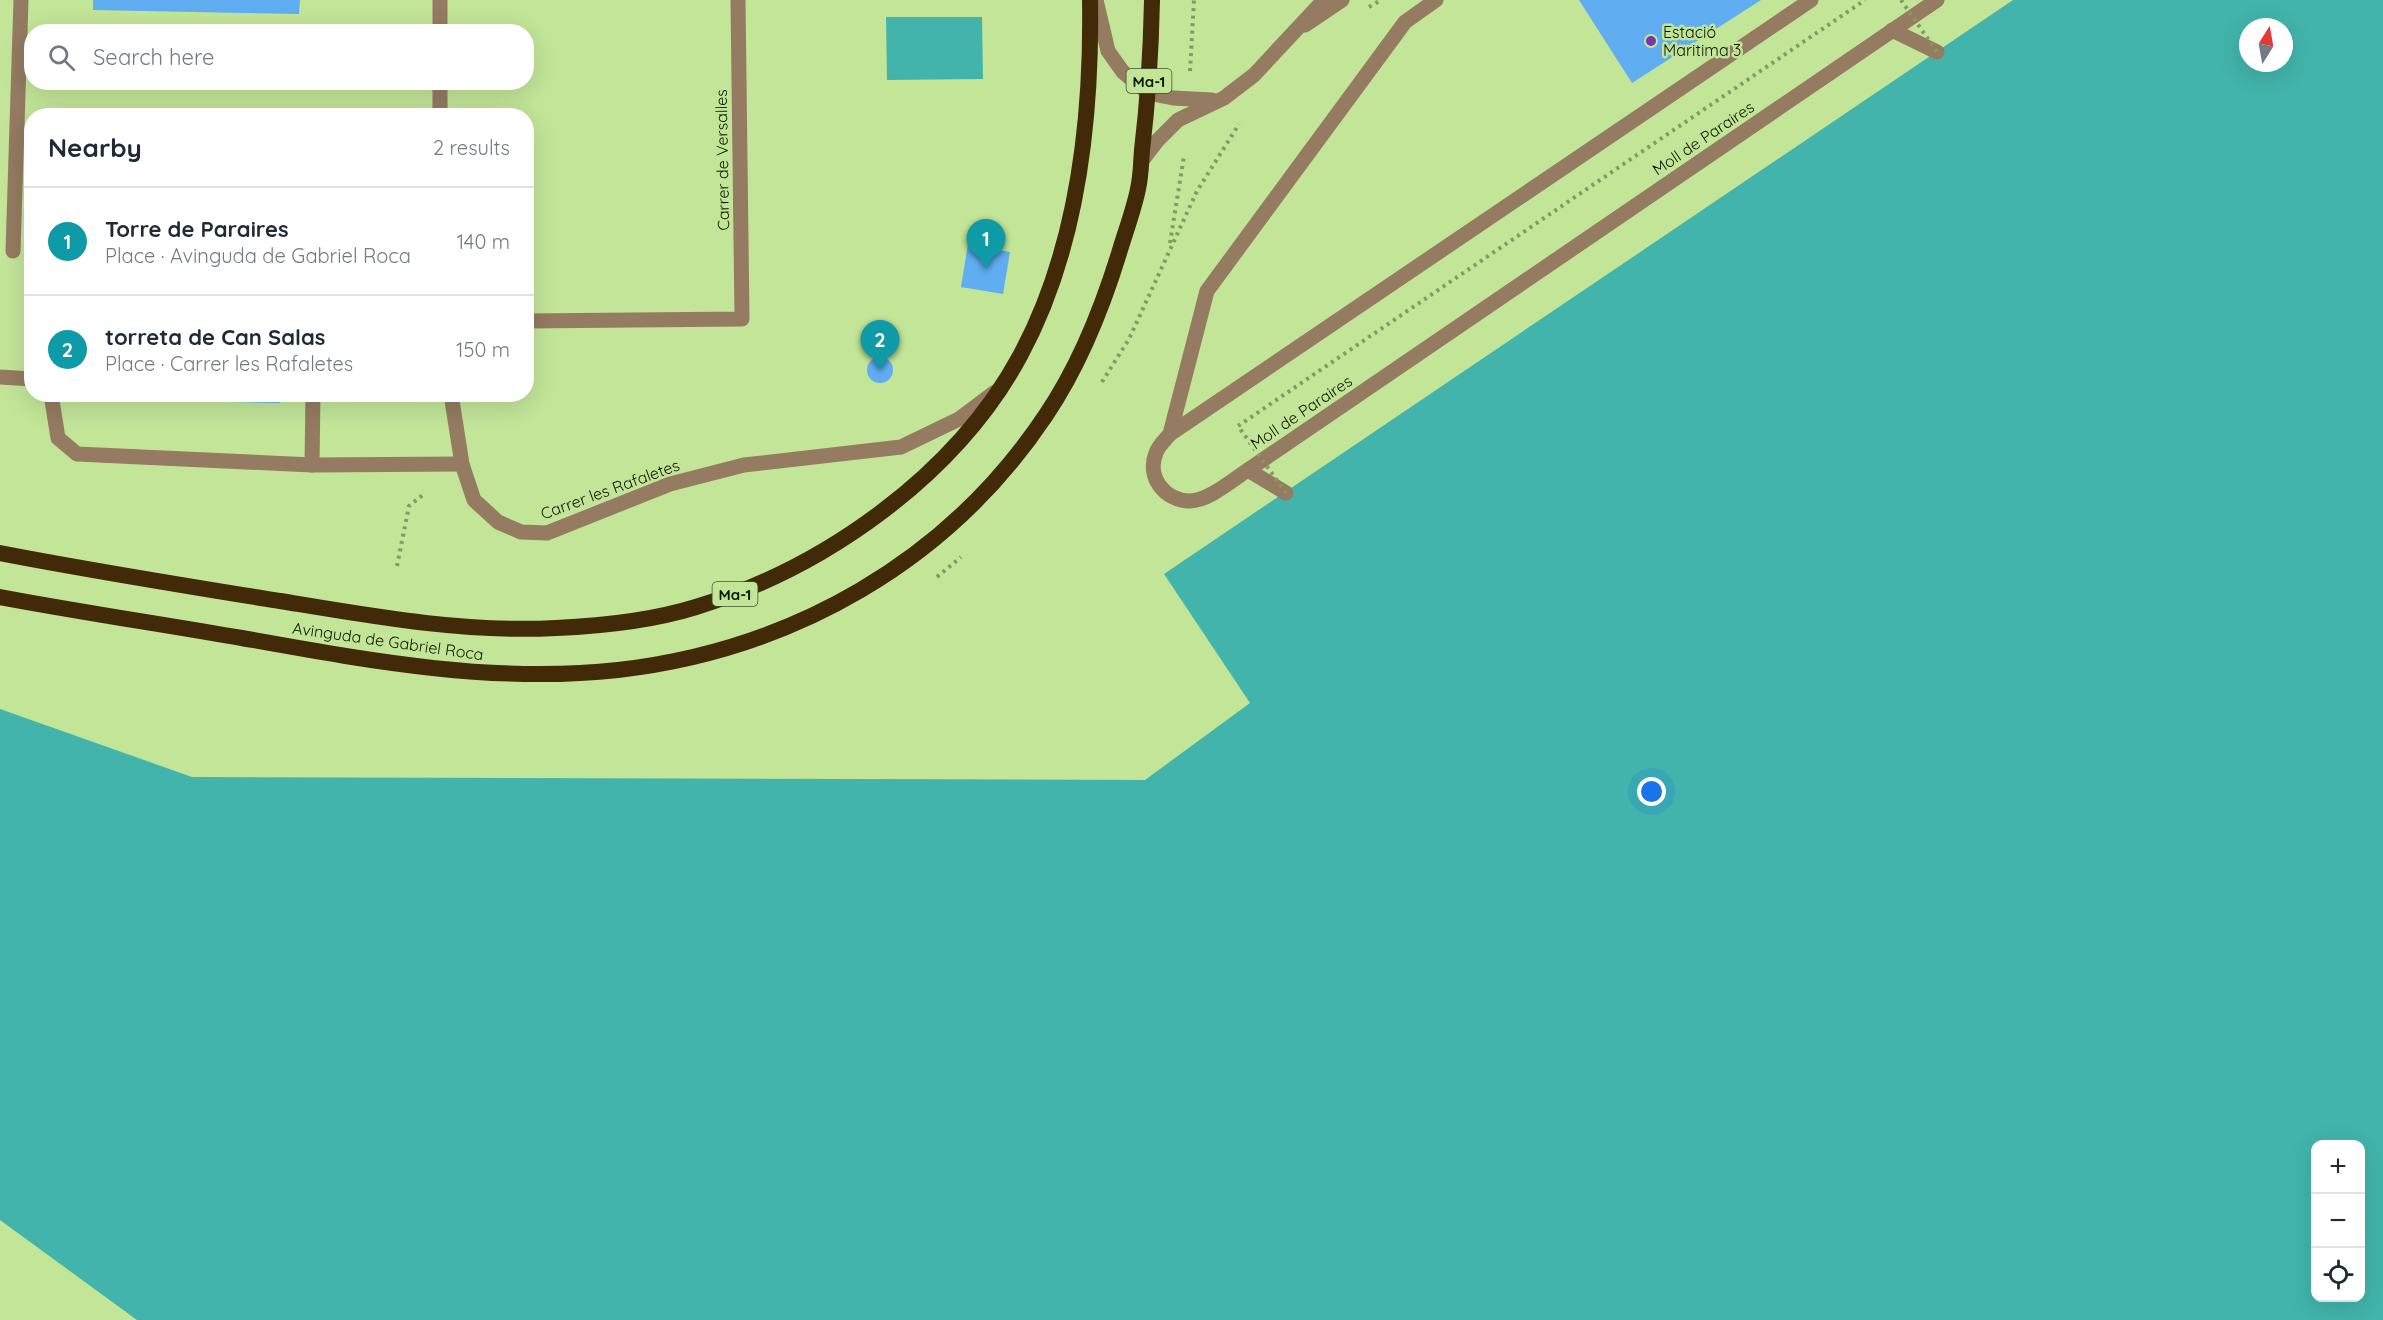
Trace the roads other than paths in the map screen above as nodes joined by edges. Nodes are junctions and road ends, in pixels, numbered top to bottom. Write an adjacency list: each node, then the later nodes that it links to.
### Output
1 (21, 0): 21 (street)
2 (440, 0): 12 (street)
3 (738, 0): 22 (street, Carrer de Versalles)
4 (1090, 0): 25 (highway, Avinguda de Gabriel Roca / Ma-1)
5 (1096, 0): 17 (street)
6 (1152, 0): 17 (highway, Avinguda de Gabriel Roca / Ma-1)
7 (1324, 0): 13 (street)
8 (1342, 0): 13 (street)
9 (1436, 0): 29 (street, Moll de Paraires)
10 (1811, 0): 29 (street)
11 (1938, 0): 14 (street, Moll de Paraires)
12 (440, 24)
13 (1298, 30): 18 (street)
14 (1892, 30): 15 (street); 32 (street, Moll de Paraires)
15 (1937, 51)
16 (440, 90): 19 (street)
17 (1148, 93): 18 (street); 20 (highway, Avinguda de Gabriel Roca / Ma-1)
18 (1224, 98): 20 (street)
19 (440, 108)
20 (1141, 162): 35 (highway, Avinguda de Gabriel Roca / Ma-1)
21 (13, 251)
22 (534, 321)
23 (0, 377): 24 (street)
24 (24, 379)
25 (1002, 387): 30 (street, Carrer les Rafaletes); 34 (highway, Avinguda de Gabriel Roca / Ma-1)
26 (52, 402): 31 (street)
27 (314, 402): 31 (street)
28 (452, 402): 30 (street, Carrer les Rafaletes)
29 (1170, 434): 32 (street, Moll de Paraires)
30 (462, 464): 31 (street)
31 (312, 465)
32 (1248, 470): 33 (street)
33 (1286, 493)
34 (0, 553)
35 (0, 597)

